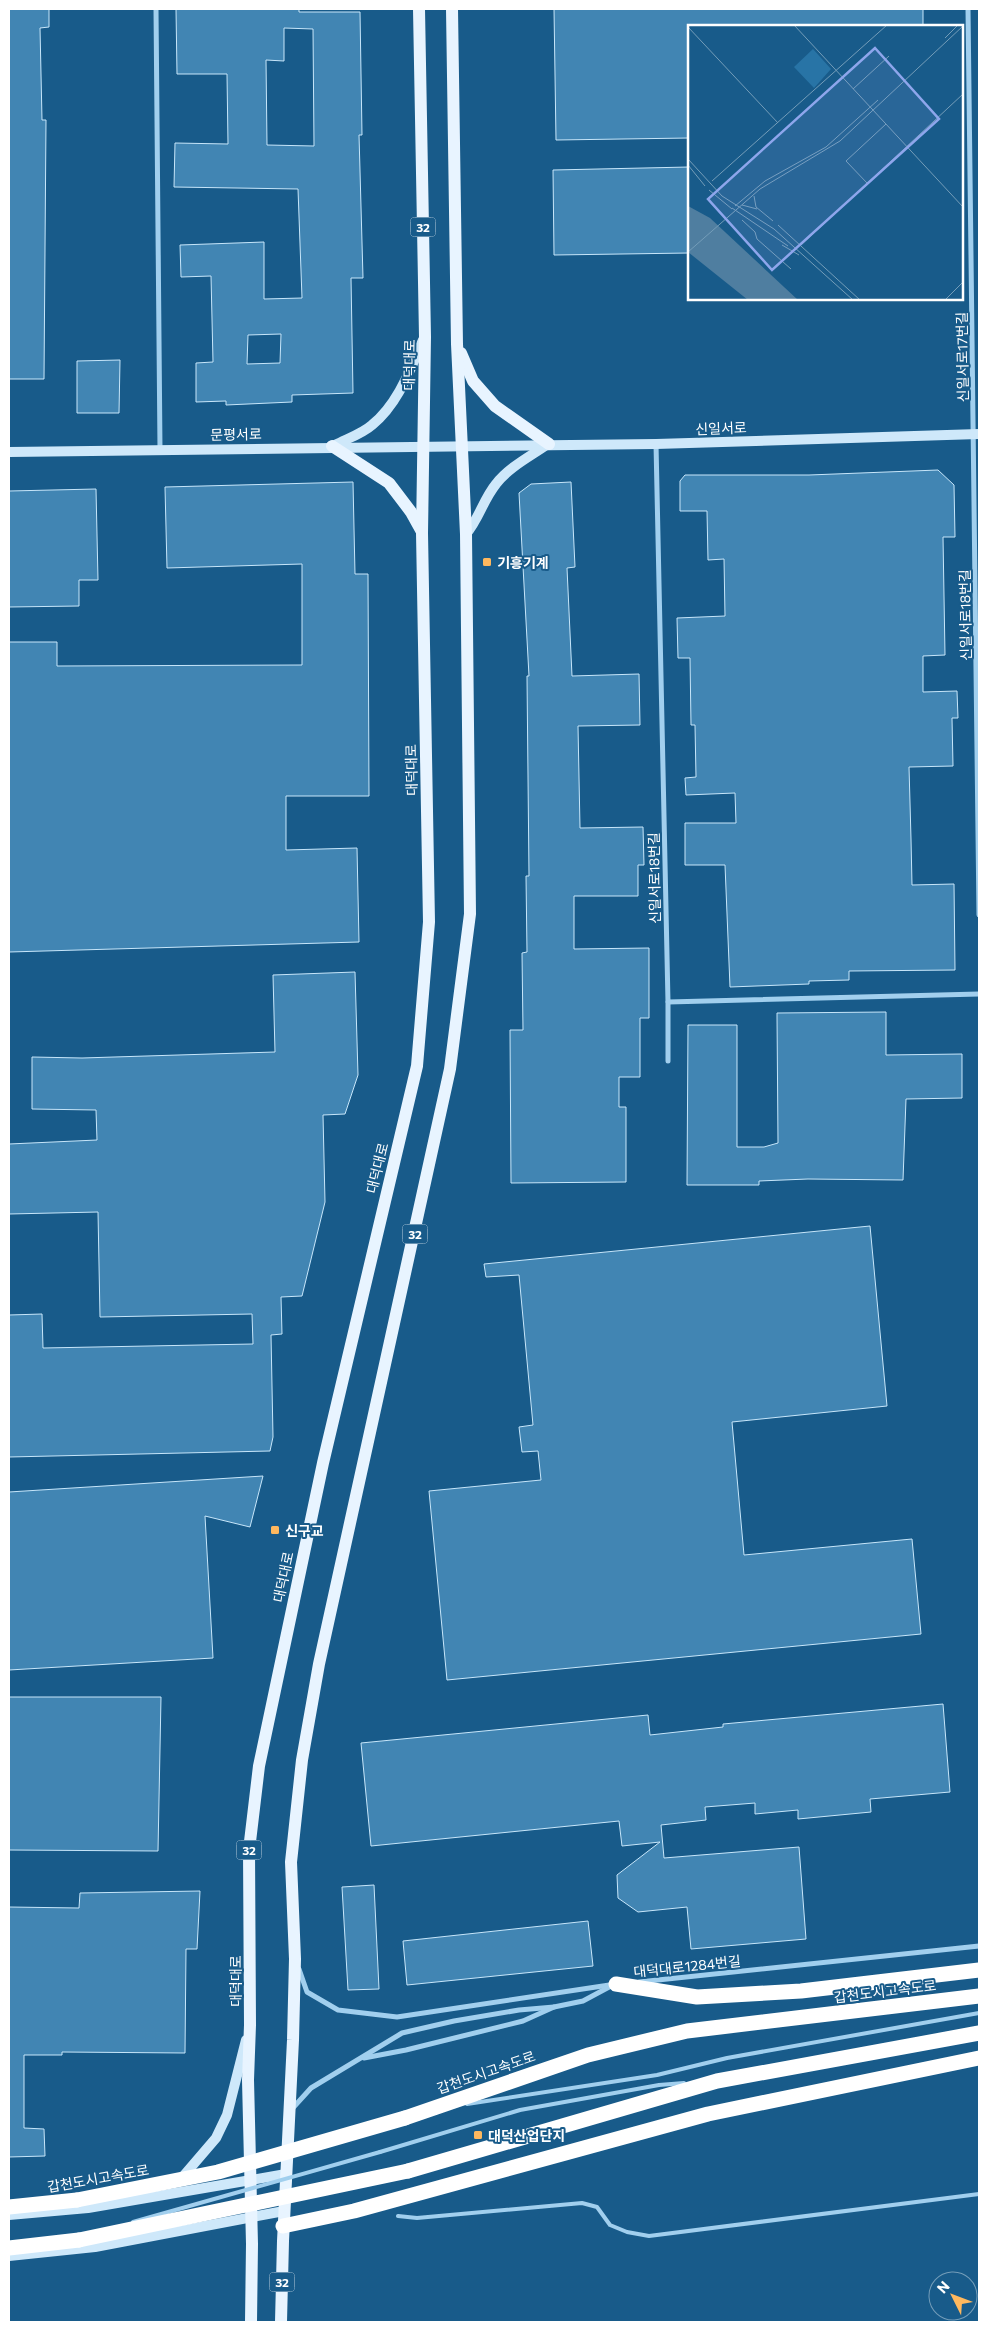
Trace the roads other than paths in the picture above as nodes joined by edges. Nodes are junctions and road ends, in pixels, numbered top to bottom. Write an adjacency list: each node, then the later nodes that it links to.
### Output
1 (156, 9): 13 (street)
2 (419, 9): 5 (main road, 대덕대로 / 32)
3 (452, 9): 6 (main road, 32)
4 (968, 9): 7 (street, 신일서로17번길)
5 (425, 337): 10 (main road); 11 (main road, 대덕대로 / 32)
6 (457, 344): 8 (main road); 12 (main road, 32)
7 (977, 434): 9 (main road, 신일서로); 17 (street, 신일서로18번길)
8 (549, 444): 9 (main road, 신일서로); 12 (main road, 신일서로); 16 (main road)
9 (656, 444): 19 (street, 신일서로18번길)
10 (332, 446): 11 (main road, 문평서로); 13 (main road, 문평서로); 15 (main road)
11 (424, 446): 12 (main road, 문평서로); 15 (main road, 대덕대로 / 32)
12 (463, 446): 16 (main road, 32)
13 (160, 449): 14 (main road, 문평서로)
14 (9, 452)
15 (422, 532): 28 (main road, 대덕대로 / 32)
16 (466, 534): 22 (main road, 32)
17 (979, 915)
18 (979, 994): 19 (street)
19 (668, 1002): 20 (street, 신일서로18번길)
20 (668, 1061)
21 (979, 1946): 24 (street, 대덕대로1284번길)
22 (295, 1959): 24 (street, 대덕대로1284번길); 34 (main road, 32)
23 (979, 1970): 24 (highway)
24 (616, 1984): 26 (street)
25 (979, 1996): 33 (highway, 갑천도시고속도로)
26 (554, 2007): 31 (street); 31 (street)
27 (979, 2013): 33 (lane)
28 (250, 2025): 36 (main road, 대덕대로 / 32); 38 (main road)
29 (979, 2033): 32 (highway)
30 (979, 2058): 43 (highway)
31 (358, 2059): 34 (street)
32 (716, 2081): 44 (highway, bridge); 44 (lane, bridge)
33 (431, 2108): 39 (highway, 갑천도시고속도로, bridge)
34 (290, 2112): 35 (main road, 32)
35 (286, 2174): 36 (main road); 43 (main road, 32)
36 (250, 2180): 38 (main road); 42 (main road, 대덕대로 / 32)
37 (979, 2194): 41 (lane)
38 (167, 2195): 40 (main road)
39 (9, 2207)
40 (9, 2215)
41 (398, 2216)
42 (251, 2218): 43 (main road); 46 (main road); 47 (main road, 대덕대로 / 32)
43 (284, 2218): 48 (main road, 32)
44 (79, 2240): 45 (highway)
45 (9, 2248)
46 (9, 2256)
47 (251, 2322)
48 (281, 2322)

